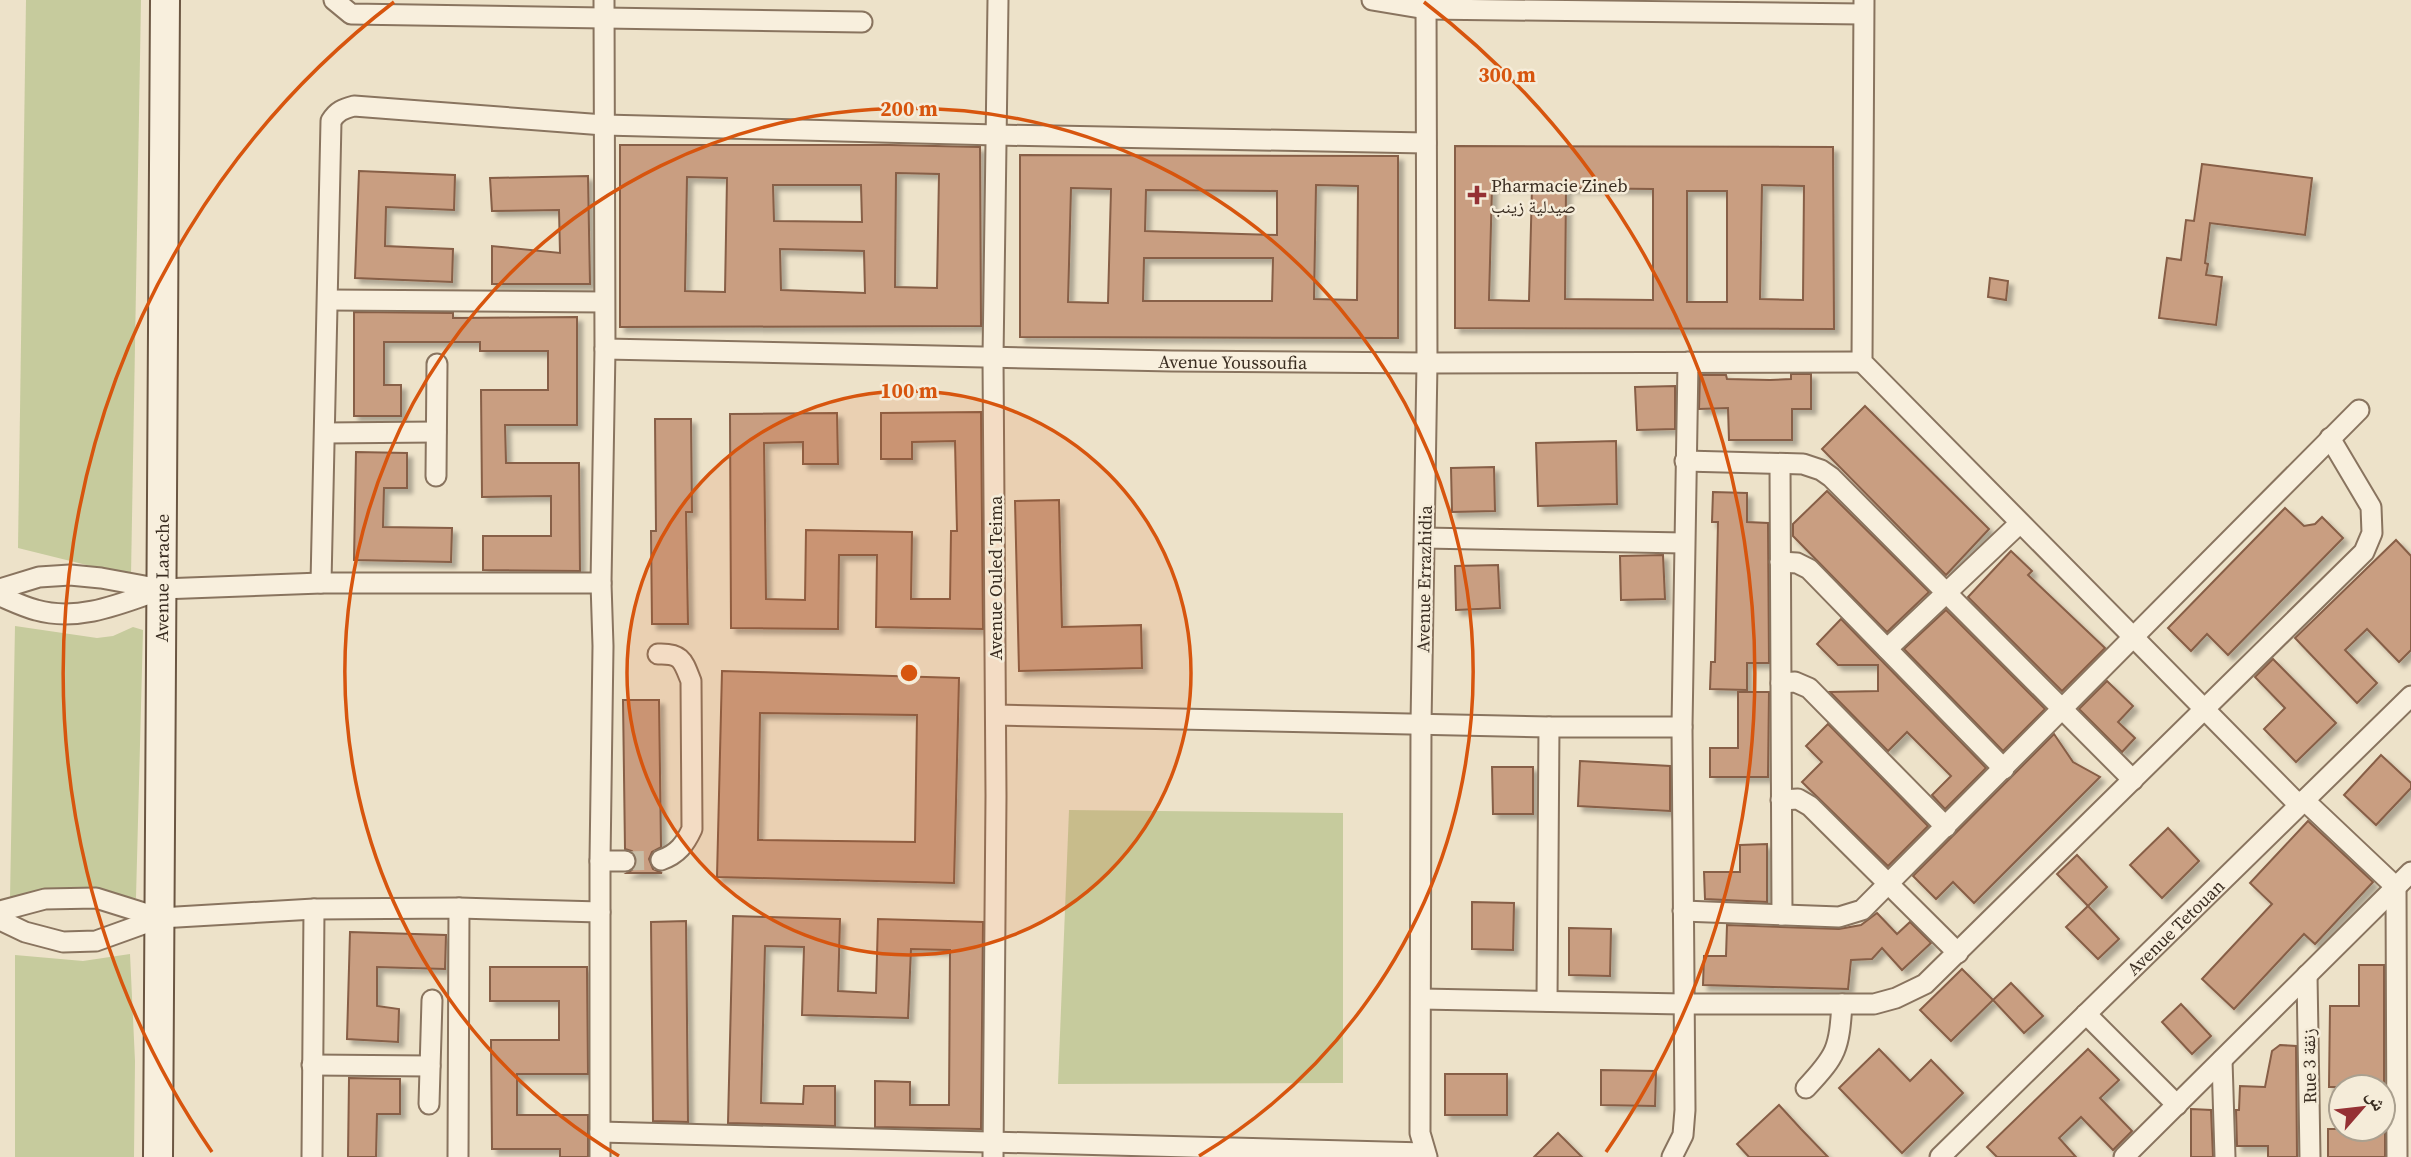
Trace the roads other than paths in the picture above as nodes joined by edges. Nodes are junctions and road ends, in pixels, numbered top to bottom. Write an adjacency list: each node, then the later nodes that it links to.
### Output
1 (165, 0): 34 (main road, Avenue Larache)
2 (334, 0): 7 (street)
3 (998, 0): 10 (street, Avenue Ouled Teima)
4 (1372, 0): 5 (street)
5 (1426, 5): 6 (street); 11 (street, Avenue Errazhidia)
6 (1864, 7): 17 (street)
7 (604, 9): 8 (street); 9 (street)
8 (862, 22)
9 (604, 125): 10 (street); 12 (street); 13 (street)
10 (997, 135): 11 (street); 15 (street, Avenue Ouled Teima)
11 (1426, 143): 18 (street, Avenue Errazhidia)
12 (328, 300): 13 (street); 22 (street)
13 (604, 302): 14 (street)
14 (605, 349): 15 (street, Avenue Youssoufia); 32 (street)
15 (993, 359): 18 (street, Avenue Youssoufia); 44 (street, Avenue Ouled Teima)
16 (1688, 362): 17 (street, Avenue Youssoufia); 18 (street, Avenue Youssoufia); 24 (street)
17 (1862, 362): 27 (street)
18 (1427, 363): 28 (street, Avenue Errazhidia)
19 (437, 364): 21 (street)
20 (2359, 410): 23 (street)
21 (436, 432): 22 (street); 26 (street)
22 (325, 433): 31 (street)
23 (2330, 438): 37 (street); 43 (street)
24 (1685, 461): 25 (street); 29 (street)
25 (1780, 464): 30 (street); 35 (street)
26 (436, 476)
27 (2020, 523): 35 (street); 37 (street)
28 (1425, 538): 29 (street); 45 (street, Avenue Errazhidia)
29 (1684, 543): 47 (street)
30 (1780, 562): 38 (street); 40 (street)
31 (321, 583): 32 (street); 34 (street)
32 (601, 583): 54 (street)
33 (0, 589): 34 (street)
34 (161, 589): 36 (street); 65 (main road, Avenue Larache)
35 (1946, 593): 38 (street); 42 (street)
36 (0, 596)
37 (2132, 639): 42 (street); 43 (street)
38 (1887, 649): 48 (street)
39 (658, 654): 53 (street)
40 (1781, 683): 50 (street); 52 (street)
41 (2411, 695): 51 (street, Avenue Tetouan)
42 (2062, 709): 48 (street); 49 (street)
43 (2204, 710): 49 (street); 51 (street)
44 (996, 715): 45 (street); 82 (street, Avenue Ouled Teima)
45 (1421, 724): 46 (street); 69 (street, Avenue Errazhidia)
46 (1549, 727): 47 (street); 71 (street)
47 (1682, 727): 62 (street)
48 (2004, 769): 52 (street)
49 (2133, 780): 67 (street)
50 (1781, 800): 57 (street); 64 (street)
51 (2302, 803): 58 (street); 74 (street, Avenue Tetouan)
52 (1946, 827): 57 (street)
53 (661, 860)
54 (600, 861): 55 (street); 63 (street)
55 (625, 861)
56 (2411, 872): 58 (street)
57 (1889, 885): 64 (street); 67 (street)
58 (2396, 887): 68 (street); 94 (street)
59 (459, 908): 60 (street); 63 (street); 88 (street)
60 (314, 909): 65 (street); 76 (street)
61 (0, 911): 65 (street)
62 (1683, 911): 64 (street); 72 (street)
63 (600, 912): 81 (street)
64 (1782, 915)
65 (160, 918): 66 (street); 86 (main road, Avenue Larache)
66 (0, 920)
67 (1958, 953): 73 (street)
68 (2307, 975): 75 (street); 93 (street, Rue 3 زنقة)
69 (1421, 999): 71 (street); 85 (street, Avenue Errazhidia)
70 (432, 1000): 77 (street)
71 (1547, 1001): 72 (street)
72 (1684, 1004): 73 (street); 84 (street)
73 (1842, 1004): 78 (street)
74 (2087, 1014): 80 (street); 90 (street, Avenue Tetouan)
75 (2222, 1060): 80 (street); 92 (street)
76 (312, 1065): 77 (street); 87 (street)
77 (430, 1066): 79 (street)
78 (1806, 1088)
79 (429, 1104)
80 (2177, 1105): 83 (street)
81 (600, 1132): 82 (street); 89 (street)
82 (993, 1150): 85 (street)
83 (2139, 1150): 91 (street)
84 (1680, 1153)
85 (1426, 1155)
86 (158, 1157)
87 (312, 1157)
88 (458, 1157)
89 (600, 1157)
90 (1940, 1157)
91 (2124, 1157)
92 (2225, 1157)
93 (2310, 1157)
94 (2397, 1157)

